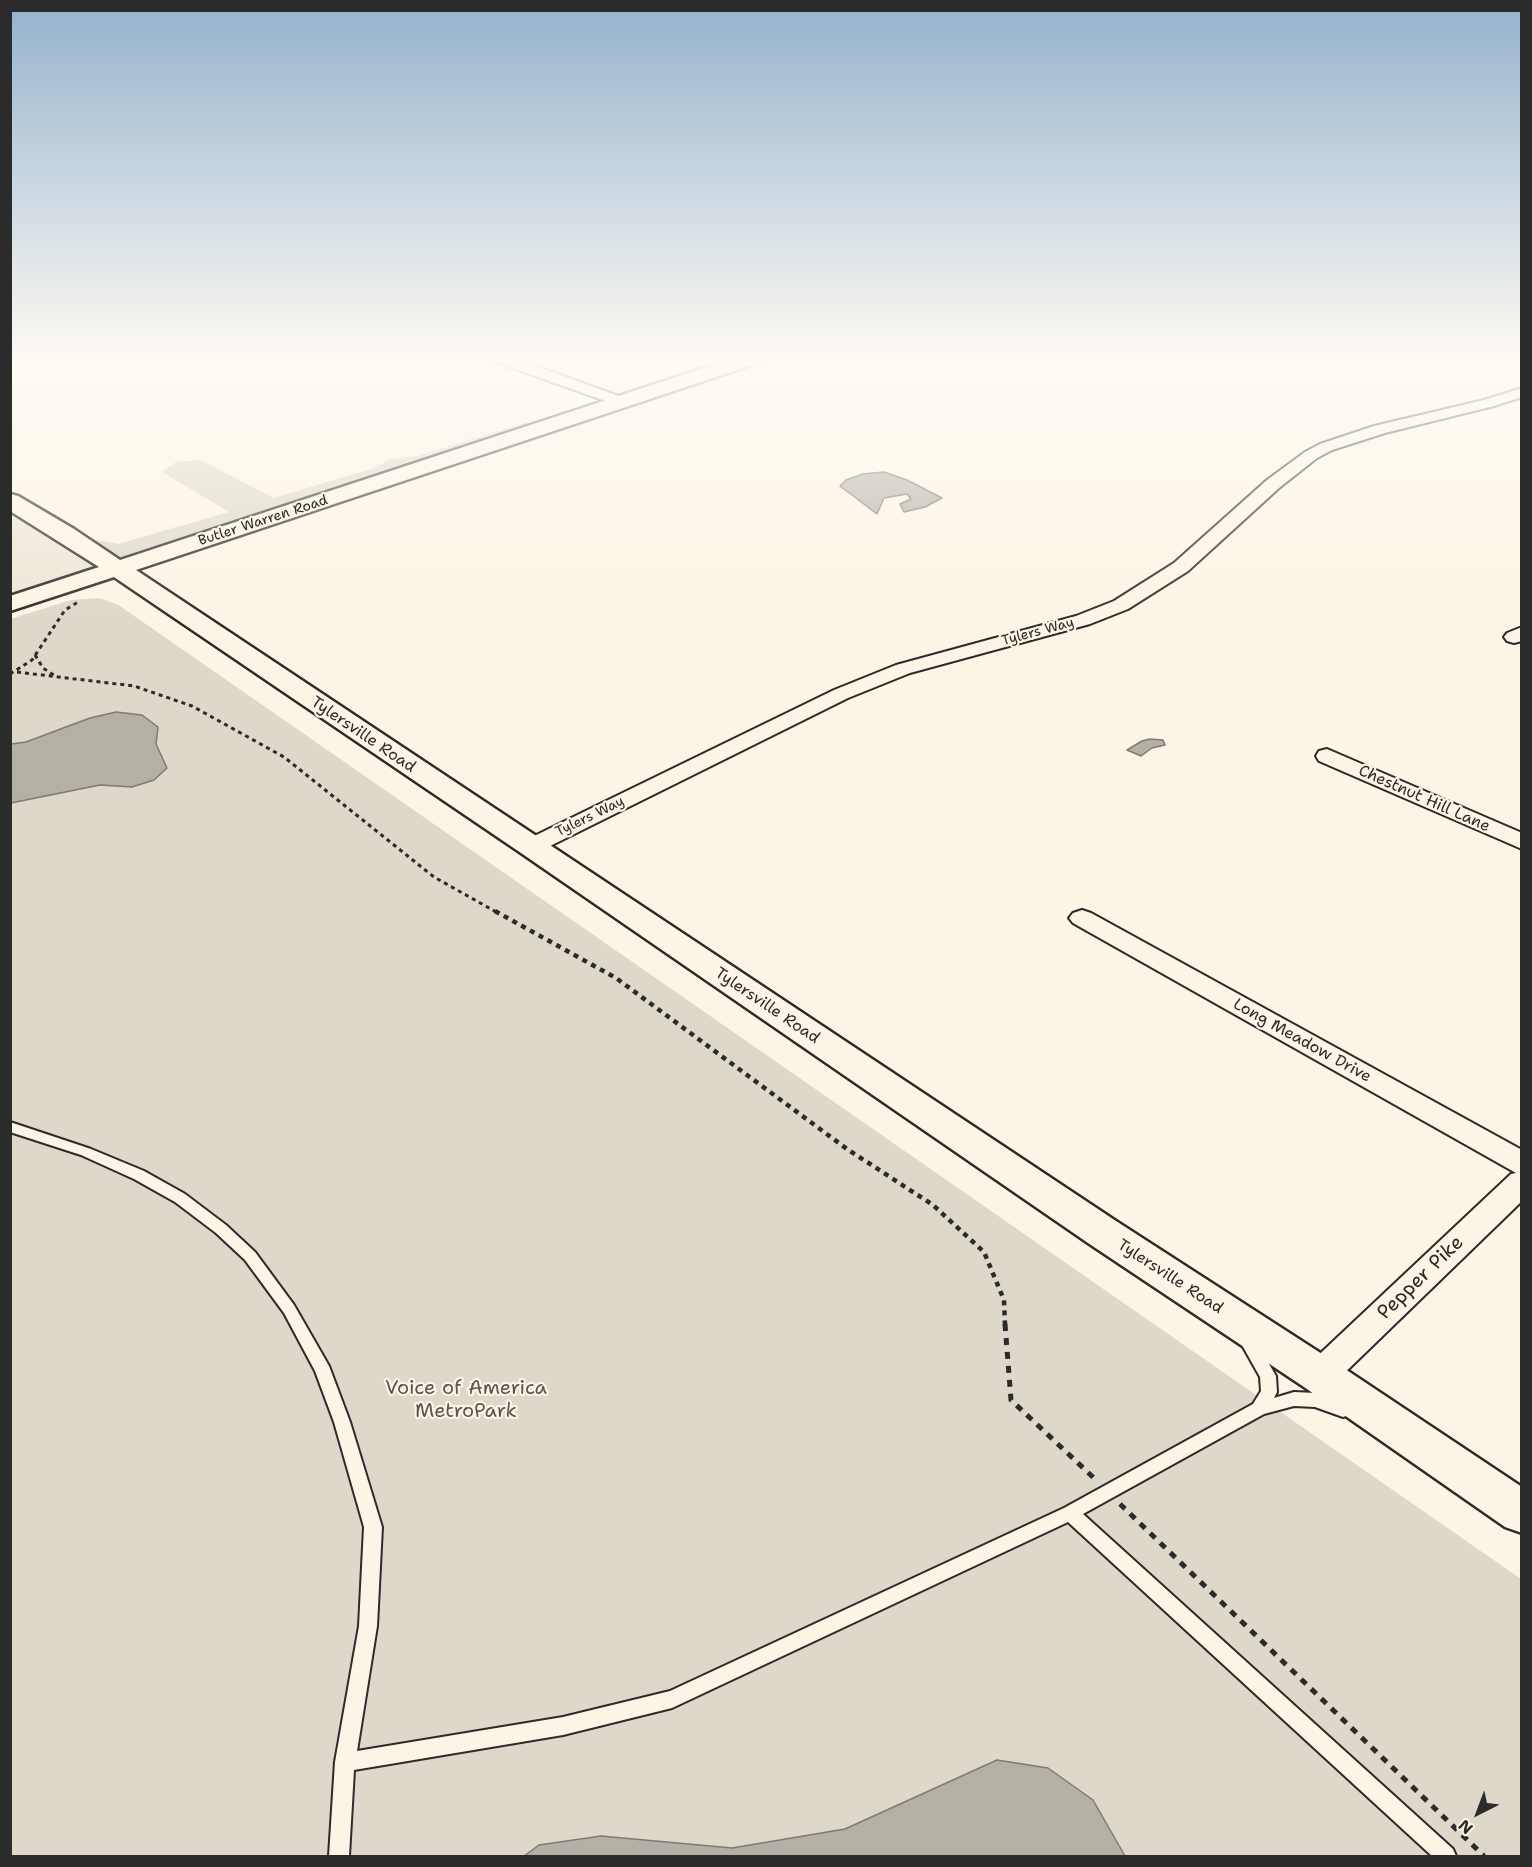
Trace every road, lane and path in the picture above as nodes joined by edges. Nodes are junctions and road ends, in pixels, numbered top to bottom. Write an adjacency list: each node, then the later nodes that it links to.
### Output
1 (492, 445): 6 (main road, Butler Warren Road)
2 (1332, 445): 15 (street, Tylers Way)
3 (10, 501): 6 (main road, Tylersville Road)
4 (10, 555): 5 (path)
5 (10, 563)
6 (118, 569): 8 (main road, Butler Warren Road); 15 (main road, Tylersville Road)
7 (80, 601): 9 (path)
8 (10, 604)
9 (35, 656): 10 (path); 12 (path)
10 (17, 672): 11 (path); 12 (path)
11 (10, 674)
12 (57, 677): 24 (path)
13 (1327, 756): 14 (street, Chestnut Hill Lane)
14 (1521, 842)
15 (532, 846): 20 (main road, Tylersville Road)
16 (1082, 918): 18 (street, Long Meadow Drive)
17 (10, 1127): 27 (lane)
18 (1521, 1164)
19 (1521, 1182): 21 (street, Pepper Pike)
20 (1216, 1307): 21 (main road, Tylersville Road); 22 (lane)
21 (1320, 1375): 23 (main road, Tylersville Road)
22 (1259, 1408): 23 (lane); 24 (lane)
23 (1423, 1445): 26 (main road, Tylersville Road)
24 (1107, 1492): 25 (lane); 30 (path)
25 (1070, 1513): 27 (lane); 29 (lane)
26 (1521, 1513)
27 (345, 1762): 28 (lane)
28 (339, 1857)
29 (1446, 1857)
30 (1484, 1857)

